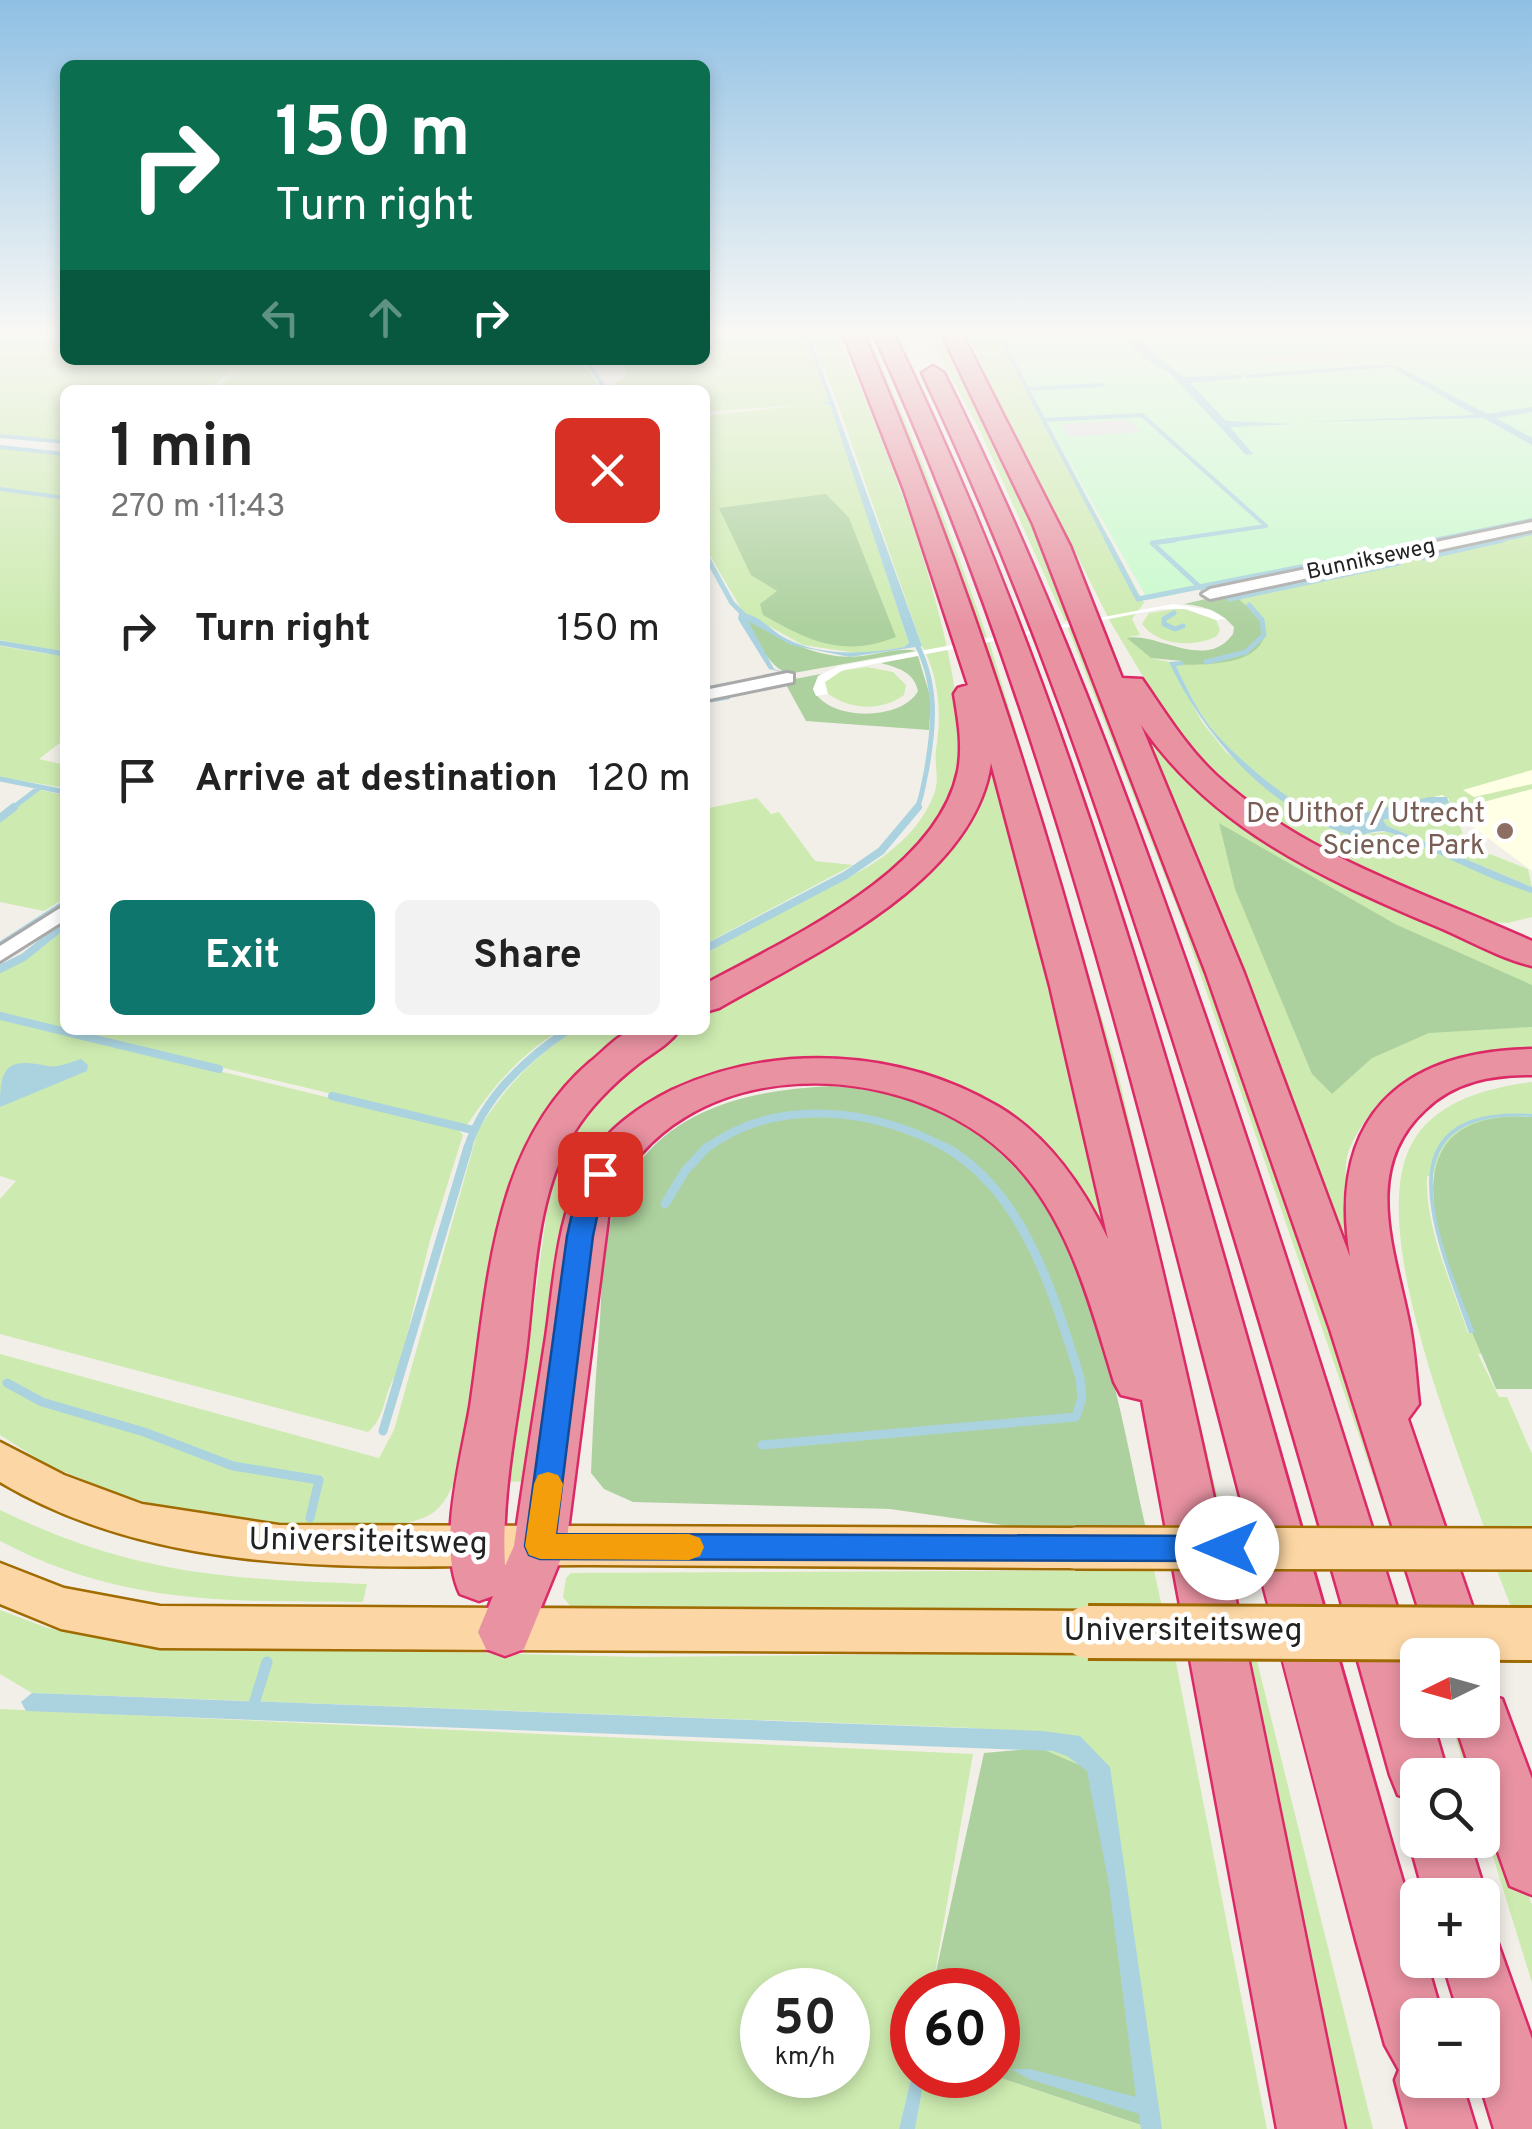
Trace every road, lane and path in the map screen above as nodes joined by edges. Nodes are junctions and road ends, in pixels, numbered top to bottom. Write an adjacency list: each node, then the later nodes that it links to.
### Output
1 (894, 429): 7 (highway)
2 (928, 429): 31 (highway)
3 (957, 429): 28 (highway)
4 (999, 429): 5 (highway)
5 (1046, 525): 12 (highway); 18 (highway)
6 (1532, 526): 8 (street, Bunnikseweg)
7 (954, 588): 14 (highway); 23 (highway)
8 (1210, 594)
9 (787, 678): 10 (street)
10 (710, 694)
11 (60, 914): 13 (street)
12 (1532, 954)
13 (0, 956)
14 (710, 997)
15 (652, 1035): 21 (highway)
16 (1532, 1062): 18 (highway)
17 (0, 1460): 21 (main road, Universiteitsweg)
18 (1402, 1476): 26 (highway)
19 (540, 1546): 20 (main road, Universiteitsweg, bridge); 21 (main road, Universiteitsweg); 23 (highway); 24 (highway)
20 (1532, 1548)
21 (477, 1562): 24 (main road)
22 (0, 1583): 24 (main road, Universiteitsweg)
23 (1209, 1612): 33 (highway)
24 (506, 1632): 25 (main road, Universiteitsweg, bridge)
25 (1532, 1634)
26 (1455, 1638)
27 (1489, 1738): 29 (highway)
28 (1415, 1758)
29 (1532, 1864)
30 (1480, 1978): 35 (highway)
31 (1405, 1998)
32 (1433, 2098): 34 (highway)
33 (1311, 2129)
34 (1442, 2129)
35 (1528, 2129)

